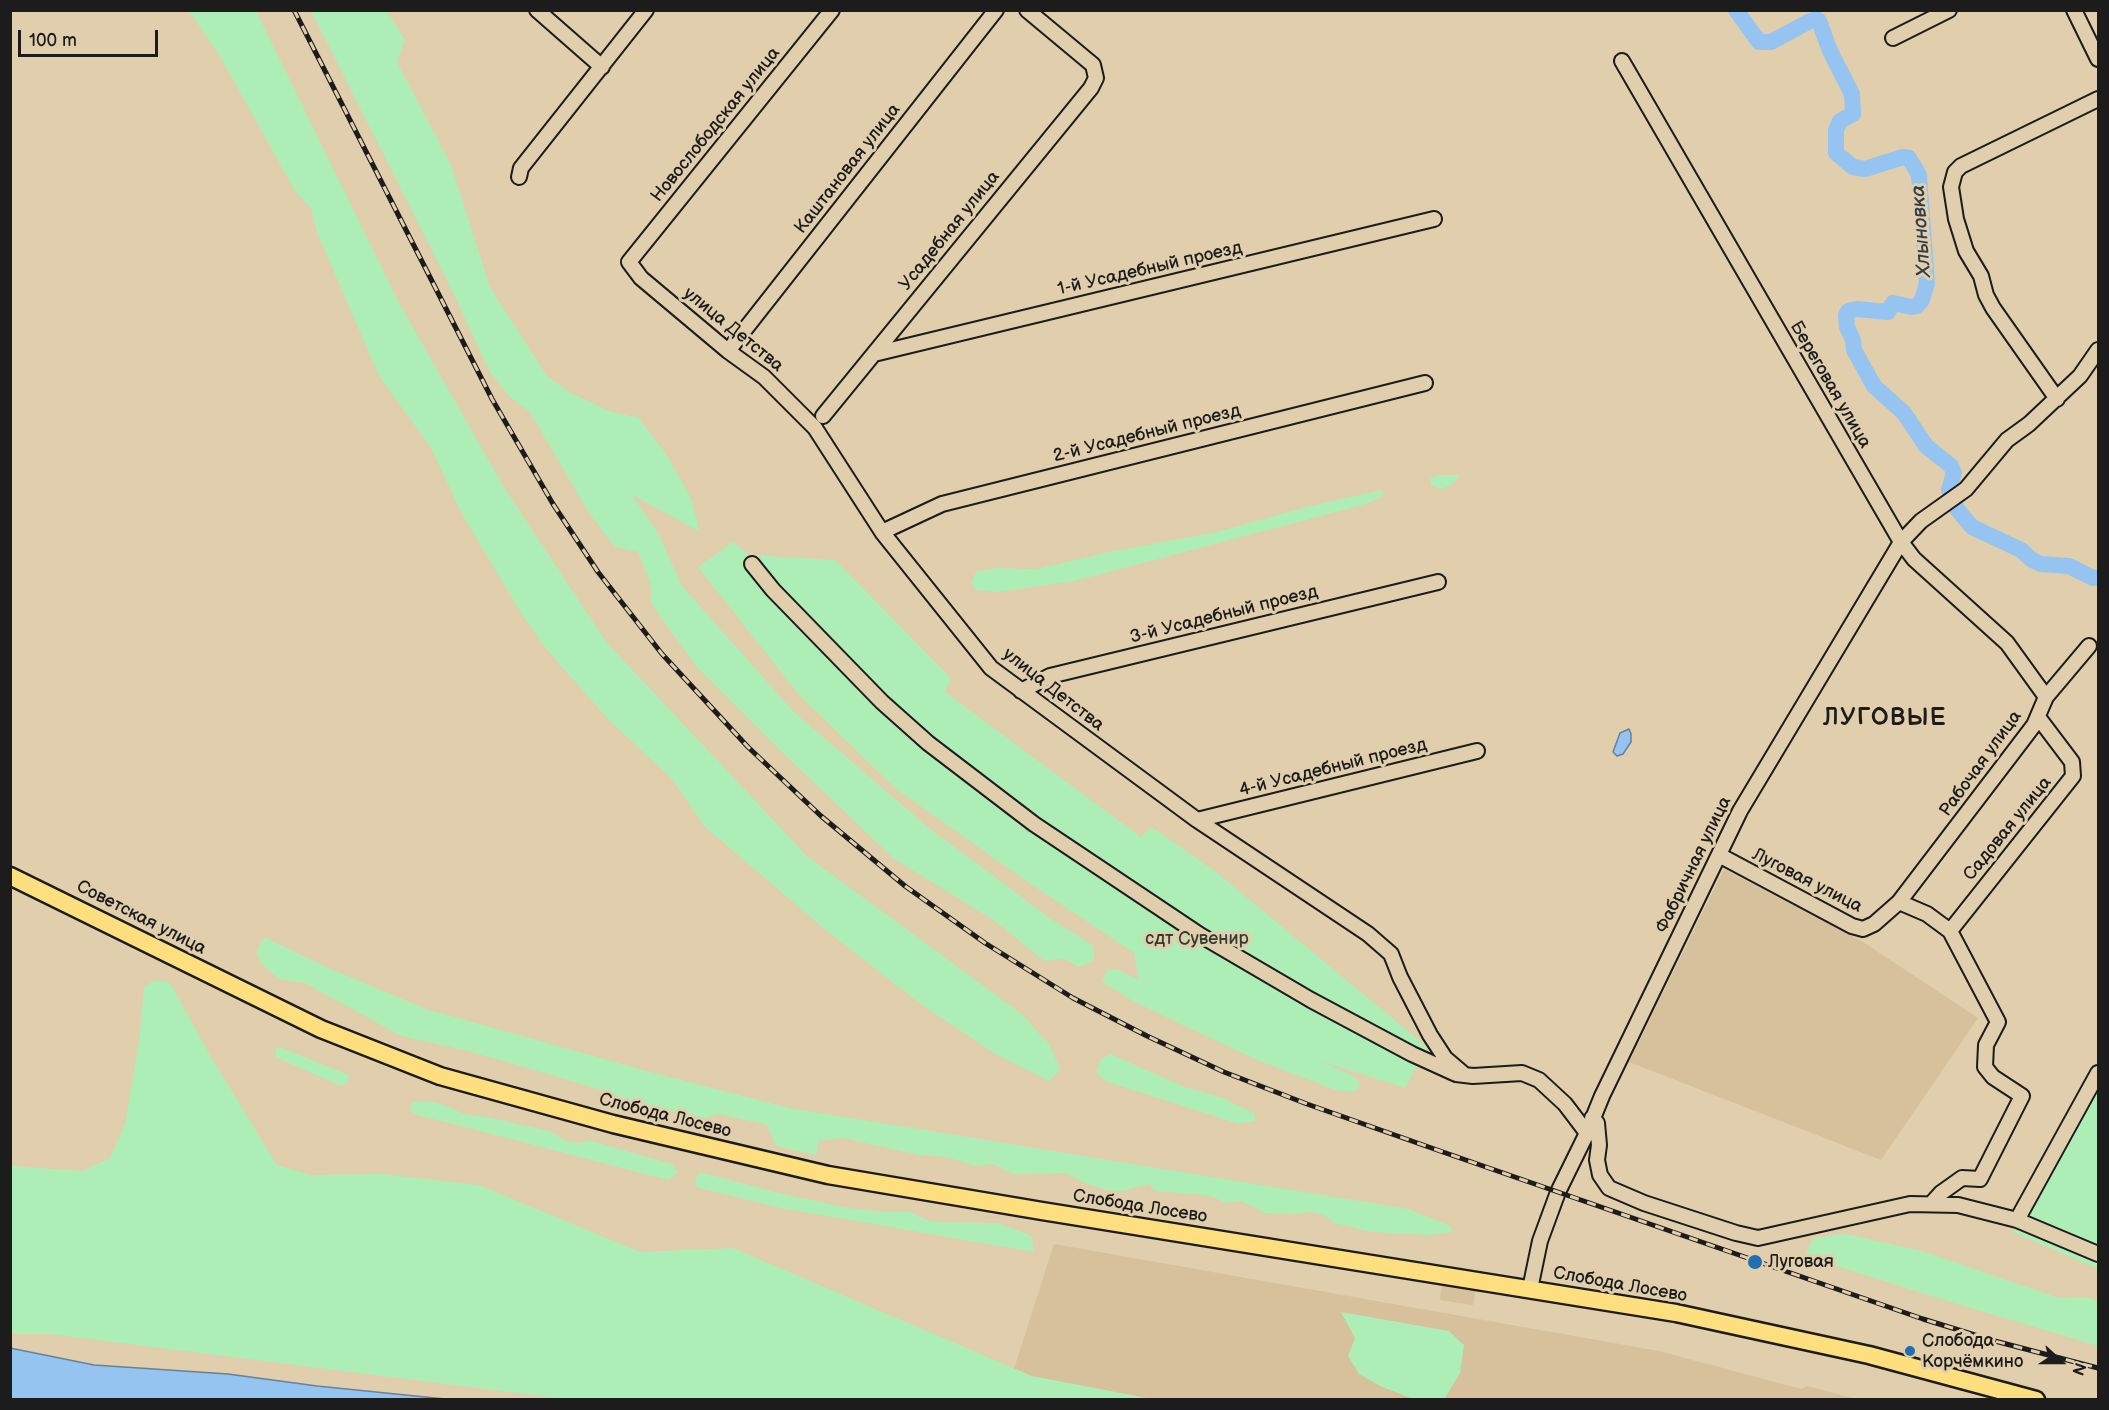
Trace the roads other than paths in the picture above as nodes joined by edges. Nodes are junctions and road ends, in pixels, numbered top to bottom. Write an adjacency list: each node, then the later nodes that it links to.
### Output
1 (537, 10): 11 (street)
2 (646, 10): 11 (street)
3 (832, 10): 15 (street, Новослободская улица)
4 (996, 10): 17 (street, Каштановая улица)
5 (1027, 10): 18 (street, Усадебная улица)
6 (1948, 10): 8 (street)
7 (2074, 10): 9 (street)
8 (1893, 38)
9 (2098, 59)
10 (1622, 61): 23 (street, Береговая улица)
11 (602, 67): 13 (street)
12 (2098, 99): 20 (street)
13 (519, 177)
14 (1434, 219): 18 (street, 1-й Усадебный проезд)
15 (629, 262): 17 (street, улица Детства)
16 (2098, 350): 20 (street, Фабричная улица)
17 (728, 351): 22 (street, улица Детства)
18 (874, 354): 21 (street, Усадебная улица)
19 (1425, 383): 22 (street, 2-й Усадебный проезд)
20 (2057, 399): 23 (street, Фабричная улица)
21 (823, 416)
22 (882, 532): 27 (street, улица Детства)
23 (1901, 542): 28 (street, Береговая улица); 32 (street, Фабричная улица)
24 (752, 564): 38 (street)
25 (1438, 582): 27 (street, 3-й Усадебный проезд)
26 (2089, 646): 28 (street, Рабочая улица)
27 (1022, 691): 31 (street, улица Детства)
28 (2046, 698): 29 (street, Рабочая улица)
29 (2038, 717): 34 (street, Рабочая улица); 35 (street, Садовая улица)
30 (1477, 751): 31 (street, 4-й Усадебный проезд)
31 (1197, 820): 38 (street, улица Детства)
32 (1719, 855): 34 (street, Луговая улица); 39 (street, Фабричная улица)
33 (10, 876): 36 (main road, Советская улица)
34 (1899, 902): 35 (street)
35 (1950, 931): 41 (street)
36 (254, 996): 44 (main road, Слобода Лосево)
37 (2098, 1073): 42 (street)
38 (1465, 1075): 40 (street)
39 (1592, 1118): 40 (street, Фабричная улица); 41 (street)
40 (1587, 1133): 44 (street, Фабричная улица)
41 (1932, 1203): 42 (street)
42 (2017, 1220): 43 (street)
43 (2098, 1254)
44 (1530, 1289): 45 (main road, Слобода Лосево)
45 (2036, 1400)

